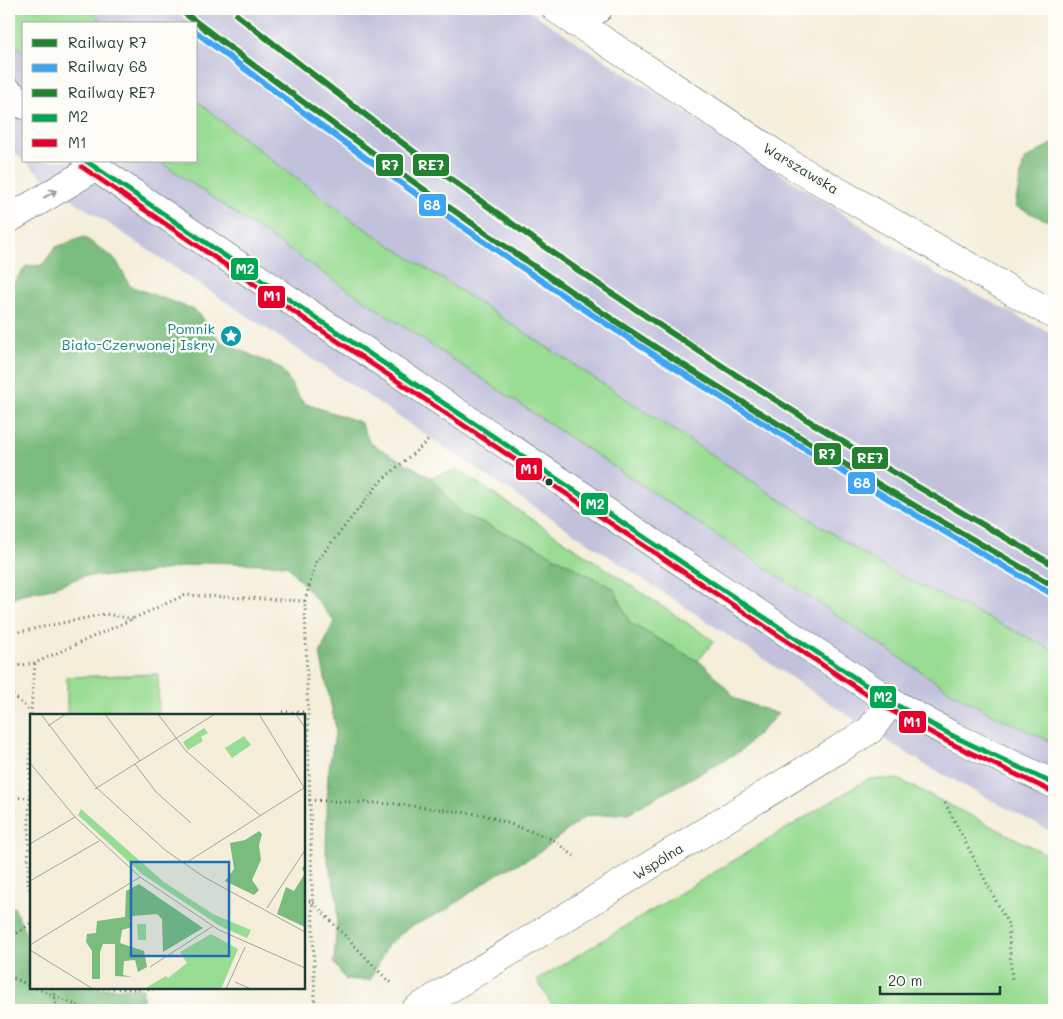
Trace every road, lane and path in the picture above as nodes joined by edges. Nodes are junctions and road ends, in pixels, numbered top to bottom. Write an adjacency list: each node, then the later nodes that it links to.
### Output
1 (598, 9): 2 (street)
2 (566, 16): 7 (street, Warszawska)
3 (9, 92): 4 (street)
4 (22, 103)
5 (90, 164): 6 (street, one-way to 5); 15 (street)
6 (9, 219)
7 (1054, 315)
8 (430, 439): 9 (path)
9 (304, 601): 10 (path); 18 (path)
10 (133, 619): 11 (path); 12 (path)
11 (9, 634)
12 (35, 663): 13 (path); 16 (path)
13 (9, 667)
14 (9, 692): 16 (path)
15 (891, 702): 20 (street); 42 (street, Wspólna)
16 (31, 711): 19 (path)
17 (282, 712): 18 (path)
18 (307, 712): 24 (path)
19 (31, 714)
20 (1054, 784)
21 (9, 798): 22 (path)
22 (30, 798): 27 (path)
23 (305, 800): 24 (path)
24 (310, 800): 26 (path); 29 (path)
25 (945, 803): 33 (path)
26 (574, 856)
27 (30, 890)
28 (305, 901): 29 (path)
29 (312, 901): 35 (path); 41 (path)
30 (30, 923): 31 (path)
31 (9, 939)
32 (9, 976): 34 (path)
33 (1012, 982)
34 (30, 986)
35 (395, 987)
36 (38, 989): 38 (path)
37 (53, 989): 38 (path)
38 (55, 996): 39 (path); 40 (path)
39 (57, 1010)
40 (88, 1010)
41 (315, 1010)
42 (415, 1010)

